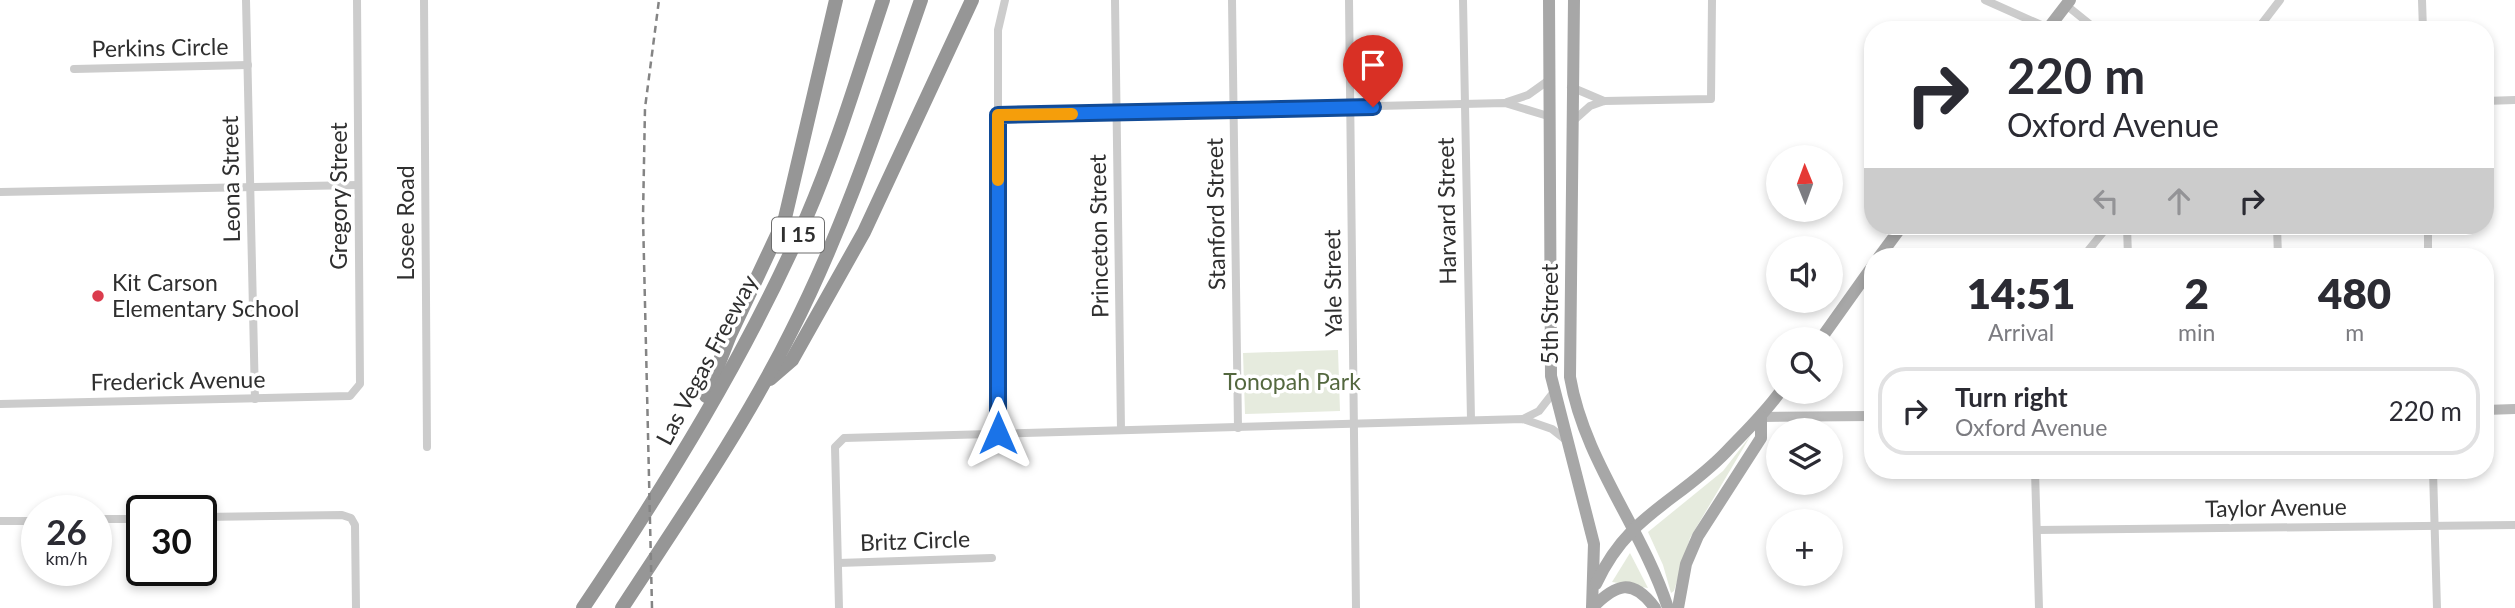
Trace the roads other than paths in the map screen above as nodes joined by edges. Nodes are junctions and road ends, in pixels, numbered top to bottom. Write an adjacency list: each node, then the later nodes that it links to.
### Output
1 (246, 0): 25 (street, Leona Street)
2 (356, 0): 40 (street, Gregory Street)
3 (424, 0): 64 (street, Losee Road)
4 (836, 0): 65 (highway)
5 (884, 0): 65 (highway, Las Vegas Freeway / I 15)
6 (921, 0): 47 (highway, I 15)
7 (972, 0): 47 (highway)
8 (1005, 0): 37 (street)
9 (1115, 0): 36 (street, Princeton Street)
10 (1232, 0): 35 (street, Stanford Street)
11 (1349, 0): 34 (street, Yale Street)
12 (1463, 0): 33 (street, Harvard Street)
13 (1549, 0): 27 (main road, 5th Street)
14 (1574, 0): 28 (main road, 5th Street)
15 (1712, 0): 30 (street)
16 (1985, 0): 20 (street)
17 (2280, 0): 23 (street)
18 (2422, 0): 24 (street)
19 (2068, 3): 21 (main road); 22 (street)
20 (2030, 21)
21 (2053, 21)
22 (2087, 21)
23 (2265, 21)
24 (2423, 21)
25 (248, 65): 26 (street, Perkins Circle); 41 (street, Leona Street)
26 (74, 69)
27 (1549, 80): 32 (street); 38 (main road, 5th Street)
28 (1571, 87): 30 (street); 39 (main road, 5th Street)
29 (2515, 100): 31 (street)
30 (1604, 101): 39 (street)
31 (2494, 101)
32 (1504, 103): 33 (street); 38 (street)
33 (1465, 104): 34 (street); 58 (street, Harvard Street)
34 (1350, 108): 35 (street); 59 (street, Yale Street)
35 (1233, 111): 36 (street); 60 (street, Stanford Street)
36 (1117, 113): 37 (street); 61 (street, Princeton Street)
37 (998, 115): 62 (street)
38 (1548, 116): 43 (main road, 5th Street)
39 (1572, 122): 44 (main road, 5th Street)
40 (358, 185): 41 (street); 48 (street, Gregory Street)
41 (250, 187): 42 (street); 50 (street, Leona Street)
42 (0, 192)
43 (1549, 238): 44 (main road); 49 (main road, 5th Street)
44 (1572, 251): 73 (main road, 5th Street)
45 (1864, 278): 46 (main road)
46 (1829, 327)
47 (761, 387): 79 (highway, I 15)
48 (356, 392): 50 (street, Frederick Avenue)
49 (1553, 393): 57 (street); 63 (main road, 5th Street)
50 (254, 399): 51 (street, Frederick Avenue)
51 (0, 404)
52 (1771, 404): 56 (main road)
53 (2515, 409): 54 (street)
54 (2494, 410)
55 (1864, 416): 56 (street)
56 (1761, 418): 73 (main road); 85 (main road)
57 (1523, 419): 58 (street); 63 (street)
58 (1471, 421): 59 (street)
59 (1354, 423): 60 (street); 81 (street, Yale Street)
60 (1238, 428): 61 (street)
61 (1121, 430): 62 (street)
62 (998, 433): 76 (street)
63 (1566, 440): 82 (main road, 5th Street)
64 (427, 447)
65 (682, 456): 78 (highway, Las Vegas Freeway / I 15)
66 (2035, 479): 74 (street)
67 (2433, 479): 71 (street)
68 (217, 517): 77 (street)
69 (0, 521): 70 (street)
70 (21, 521)
71 (2435, 526): 72 (street, Taylor Avenue); 74 (street, Taylor Avenue); 87 (street)
72 (2515, 526)
73 (1633, 527): 82 (main road); 84 (main road, 5th Street)
74 (2037, 530): 86 (street)
75 (992, 558): 76 (street, Britz Circle)
76 (838, 563): 80 (street)
77 (356, 608)
78 (583, 608)
79 (622, 608)
80 (839, 608)
81 (1356, 608)
82 (1592, 608): 83 (main road)
83 (1654, 608)
84 (1668, 608)
85 (1678, 608)
86 (2039, 608)
87 (2437, 608)

